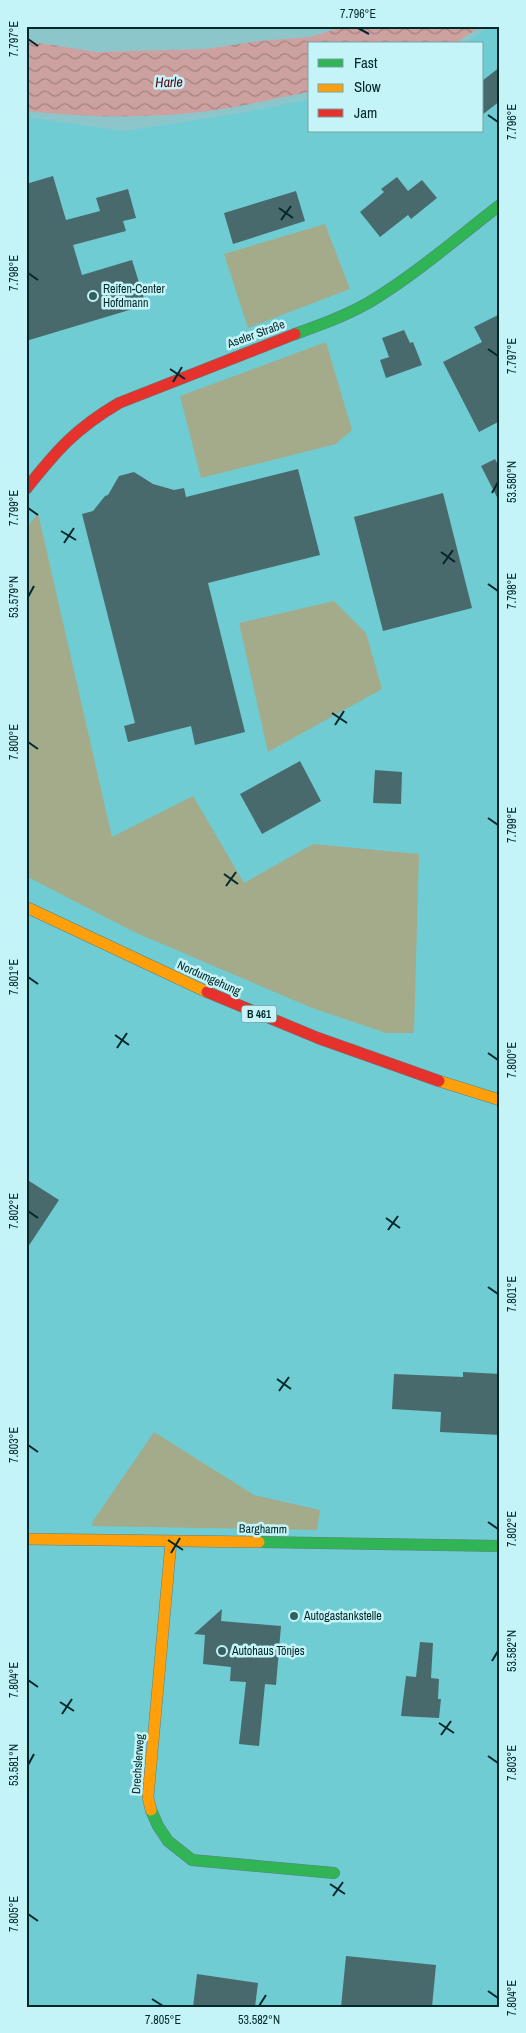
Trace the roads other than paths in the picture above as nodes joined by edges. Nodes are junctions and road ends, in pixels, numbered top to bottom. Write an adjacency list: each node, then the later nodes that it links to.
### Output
1 (500, 205): 2 (street, Aseler Straße)
2 (26, 490)
3 (26, 907): 4 (street, Nordumgehung / B 461)
4 (500, 1100)
5 (26, 1539): 6 (street, Barghamm)
6 (171, 1542): 7 (street, Barghamm); 8 (street, Drechslerweg)
7 (500, 1546)
8 (334, 1873)

